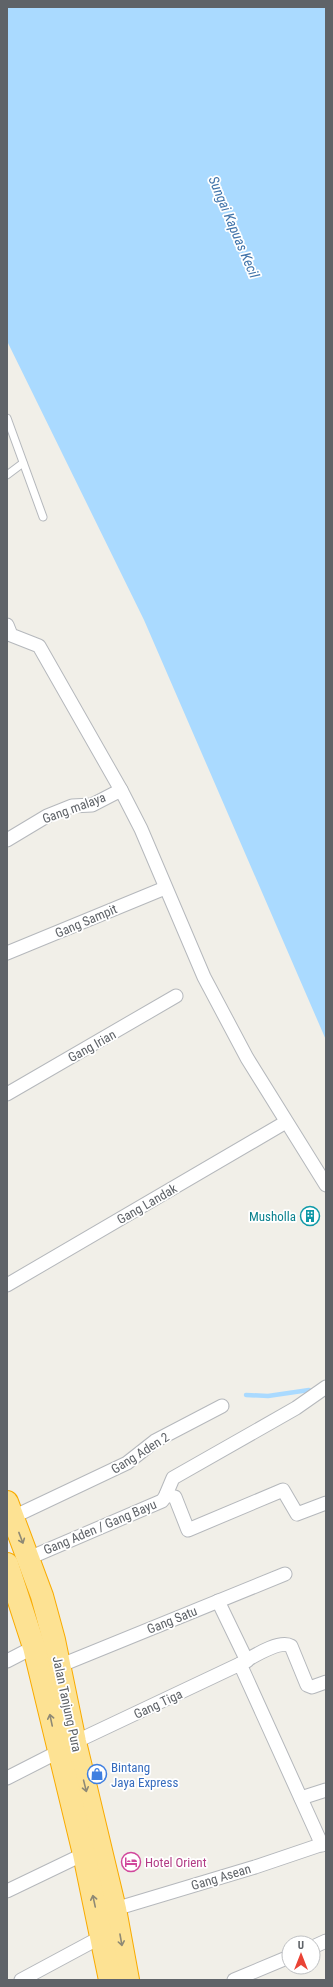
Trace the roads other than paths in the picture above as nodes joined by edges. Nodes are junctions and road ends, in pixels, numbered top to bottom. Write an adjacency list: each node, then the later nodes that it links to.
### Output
1 (7, 418): 2 (lane)
2 (23, 464): 3 (lane); 4 (lane)
3 (7, 475)
4 (43, 517)
5 (7, 625): 6 (street)
6 (121, 790): 7 (street, Gang malaya); 8 (street)
7 (7, 840)
8 (165, 888): 9 (street, Gang Sampit); 12 (street)
9 (7, 953)
10 (176, 996): 11 (street, Gang Irian)
11 (7, 1094)
12 (286, 1122): 13 (street); 14 (street, Gang Landak)
13 (326, 1185)
14 (7, 1285)
15 (326, 1387): 17 (street, Gang Aden / Gang Bayu)
16 (222, 1406): 19 (street, Gang Aden 2)
17 (166, 1495): 18 (street); 20 (street, Gang Aden / Gang Bayu)
18 (326, 1503)
19 (10, 1509): 20 (highway, Jalan Tanjung Pura, one-way to 20)
20 (29, 1558): 27 (highway, Jalan Tanjung Pura)
21 (285, 1574): 23 (street, Gang Satu)
22 (9, 1576): 24 (highway, Jalan Tanjung Pura)
23 (218, 1601): 26 (street); 27 (street, Gang Satu)
24 (34, 1647): 25 (street); 29 (highway, Jalan Tanjung Pura, one-way to 24)
25 (7, 1661)
26 (243, 1663): 28 (street, Gang Tiga); 29 (street, Gang Tiga); 32 (street)
27 (60, 1666): 29 (highway, Jalan Tanjung Pura)
28 (326, 1682)
29 (66, 1747): 30 (street, Gang Tiga); 34 (highway, Jalan Tanjung Pura); 36 (highway, Jalan Tanjung Pura, one-way to 36)
30 (7, 1778)
31 (326, 1790): 32 (street)
32 (300, 1798): 33 (street)
33 (324, 1844): 36 (street, Gang Asean)
34 (84, 1854): 35 (street); 37 (highway, Jalan Tanjung Pura, one-way to 34)
35 (7, 1892)
36 (115, 1909): 41 (highway, Jalan Tanjung Pura, one-way to 41)
37 (102, 1937): 39 (street); 40 (highway, Jalan Tanjung Pura)
38 (281, 1960): 42 (street)
39 (21, 1980)
40 (110, 1980)
41 (128, 1980)
42 (234, 1980)

